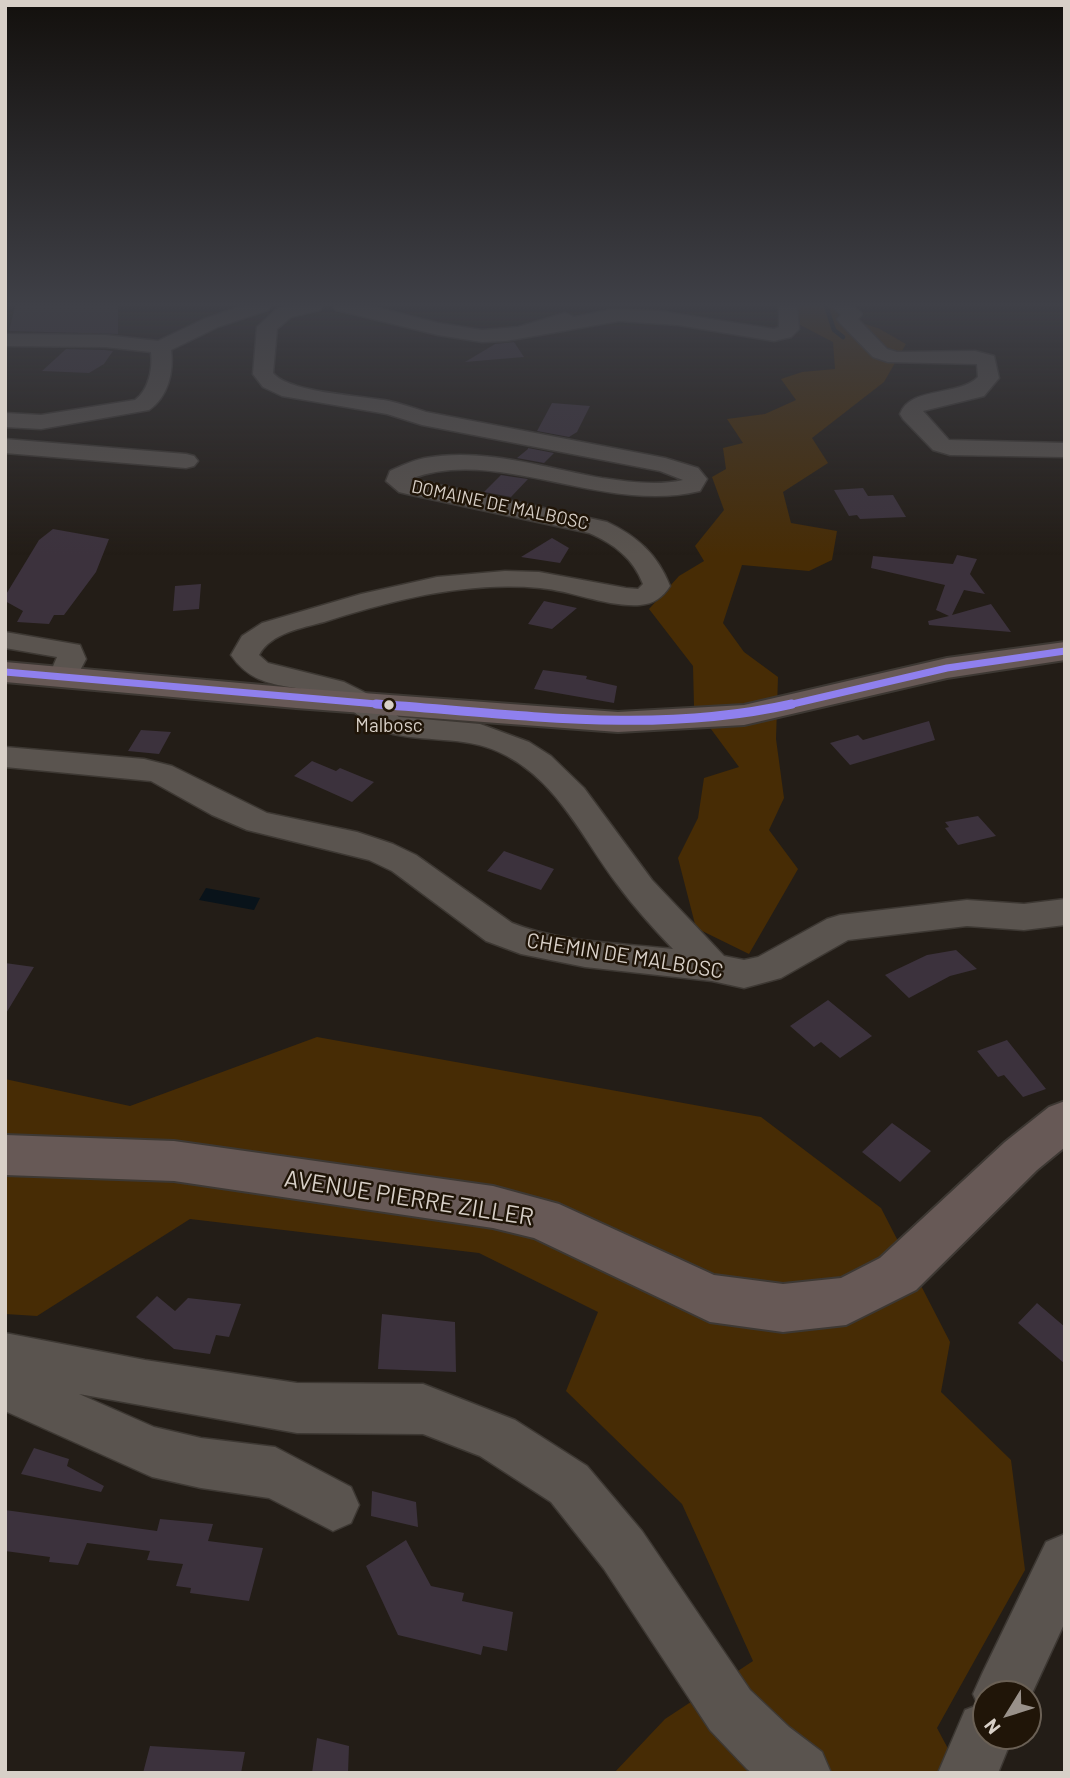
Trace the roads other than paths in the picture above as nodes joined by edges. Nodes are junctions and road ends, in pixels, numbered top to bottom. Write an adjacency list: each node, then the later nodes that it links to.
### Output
1 (154, 389): 4 (street)
2 (285, 389): 12 (street, DOMAINE DE MALBOSC)
3 (978, 389): 6 (street)
4 (5, 420)
5 (5, 446): 7 (street)
6 (1065, 450)
7 (186, 461)
8 (5, 640): 11 (street)
9 (1065, 651): 12 (main road)
10 (5, 673): 11 (main road)
11 (63, 678): 12 (main road)
12 (362, 703): 15 (street)
13 (5, 757): 15 (street, CHEMIN DE MALBOSC)
14 (1065, 912): 15 (street, CHEMIN DE MALBOSC)
15 (712, 967)
16 (1065, 1120): 17 (main road, AVENUE PIERRE ZILLER)
17 (5, 1156)
18 (5, 1356): 24 (street)
19 (5, 1375): 20 (street)
20 (333, 1505)
21 (1065, 1561): 22 (street)
22 (1009, 1680)
23 (978, 1750): 25 (street)
24 (802, 1773)
25 (968, 1773)

